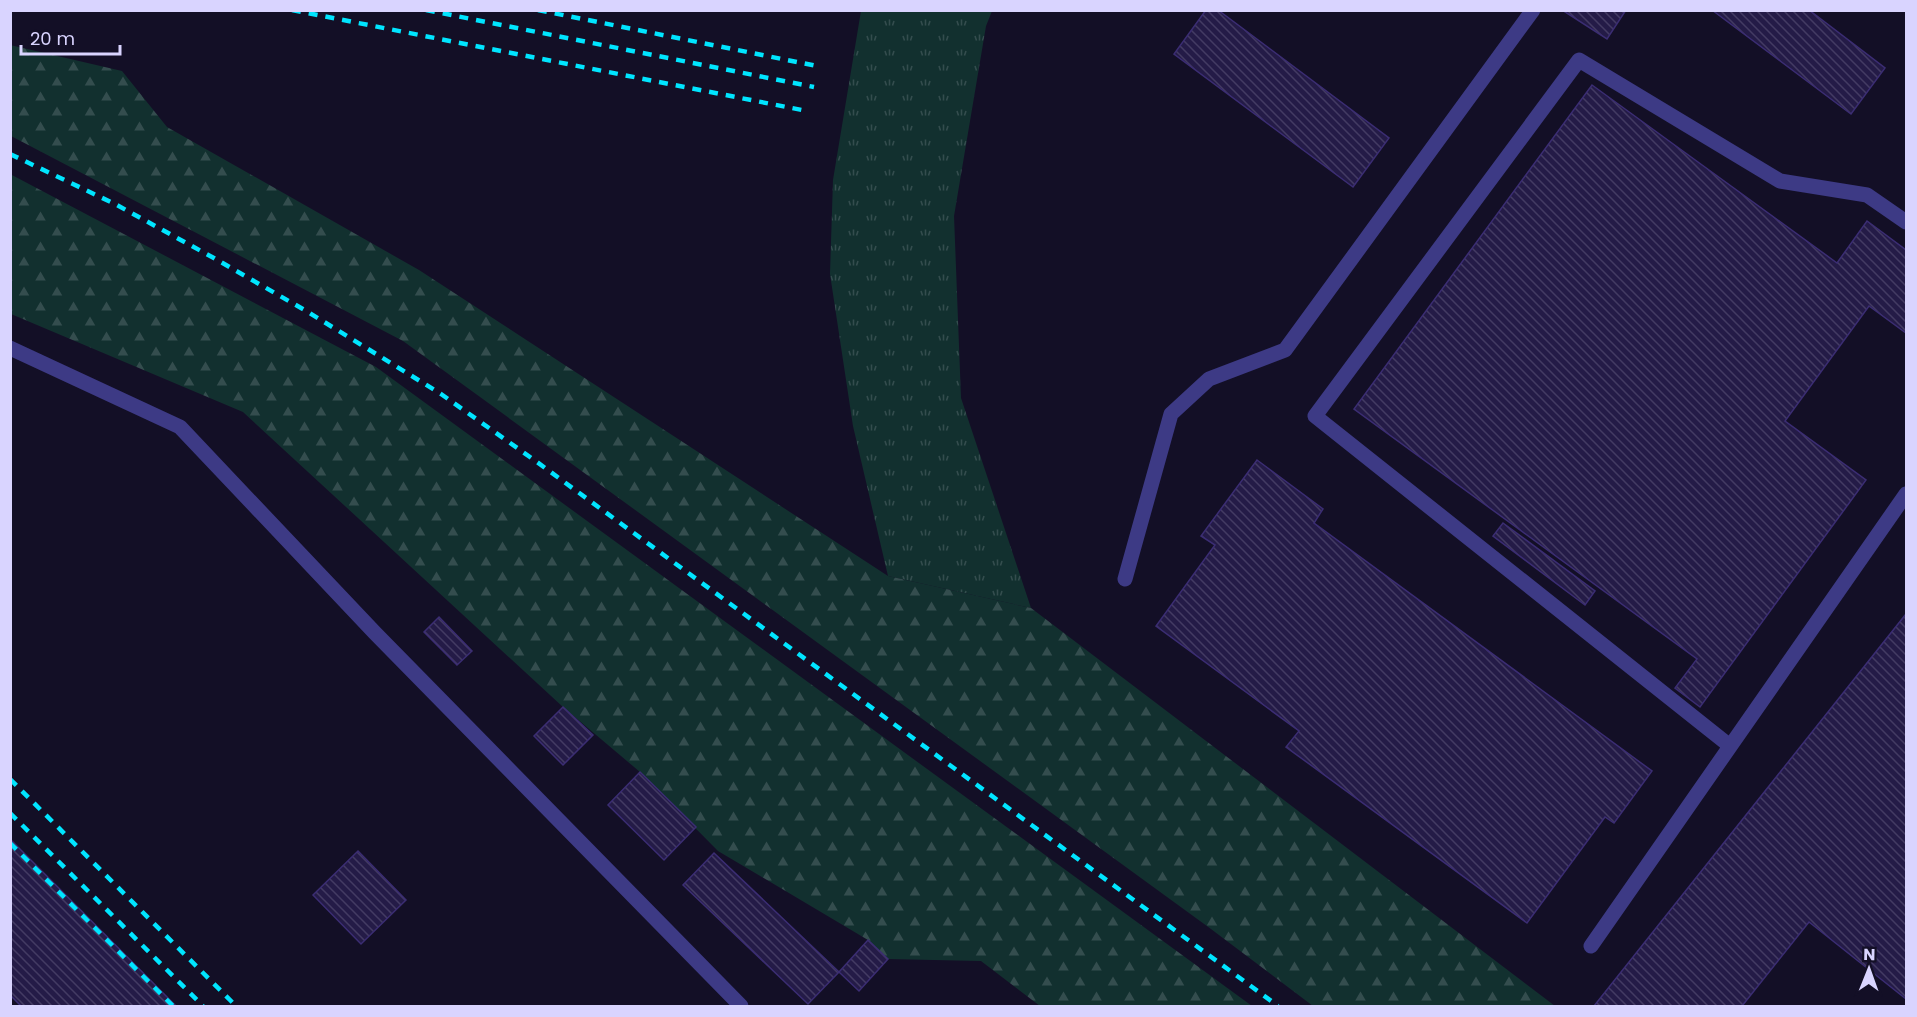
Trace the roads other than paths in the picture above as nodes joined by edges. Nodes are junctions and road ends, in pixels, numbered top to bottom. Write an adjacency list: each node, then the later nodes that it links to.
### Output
1 (1533, 10): 5 (lane)
2 (1906, 222): 6 (lane)
3 (10, 348): 8 (lane)
4 (1906, 494): 6 (lane)
5 (1125, 579)
6 (1730, 746): 7 (lane)
7 (1591, 946)
8 (741, 1006)

